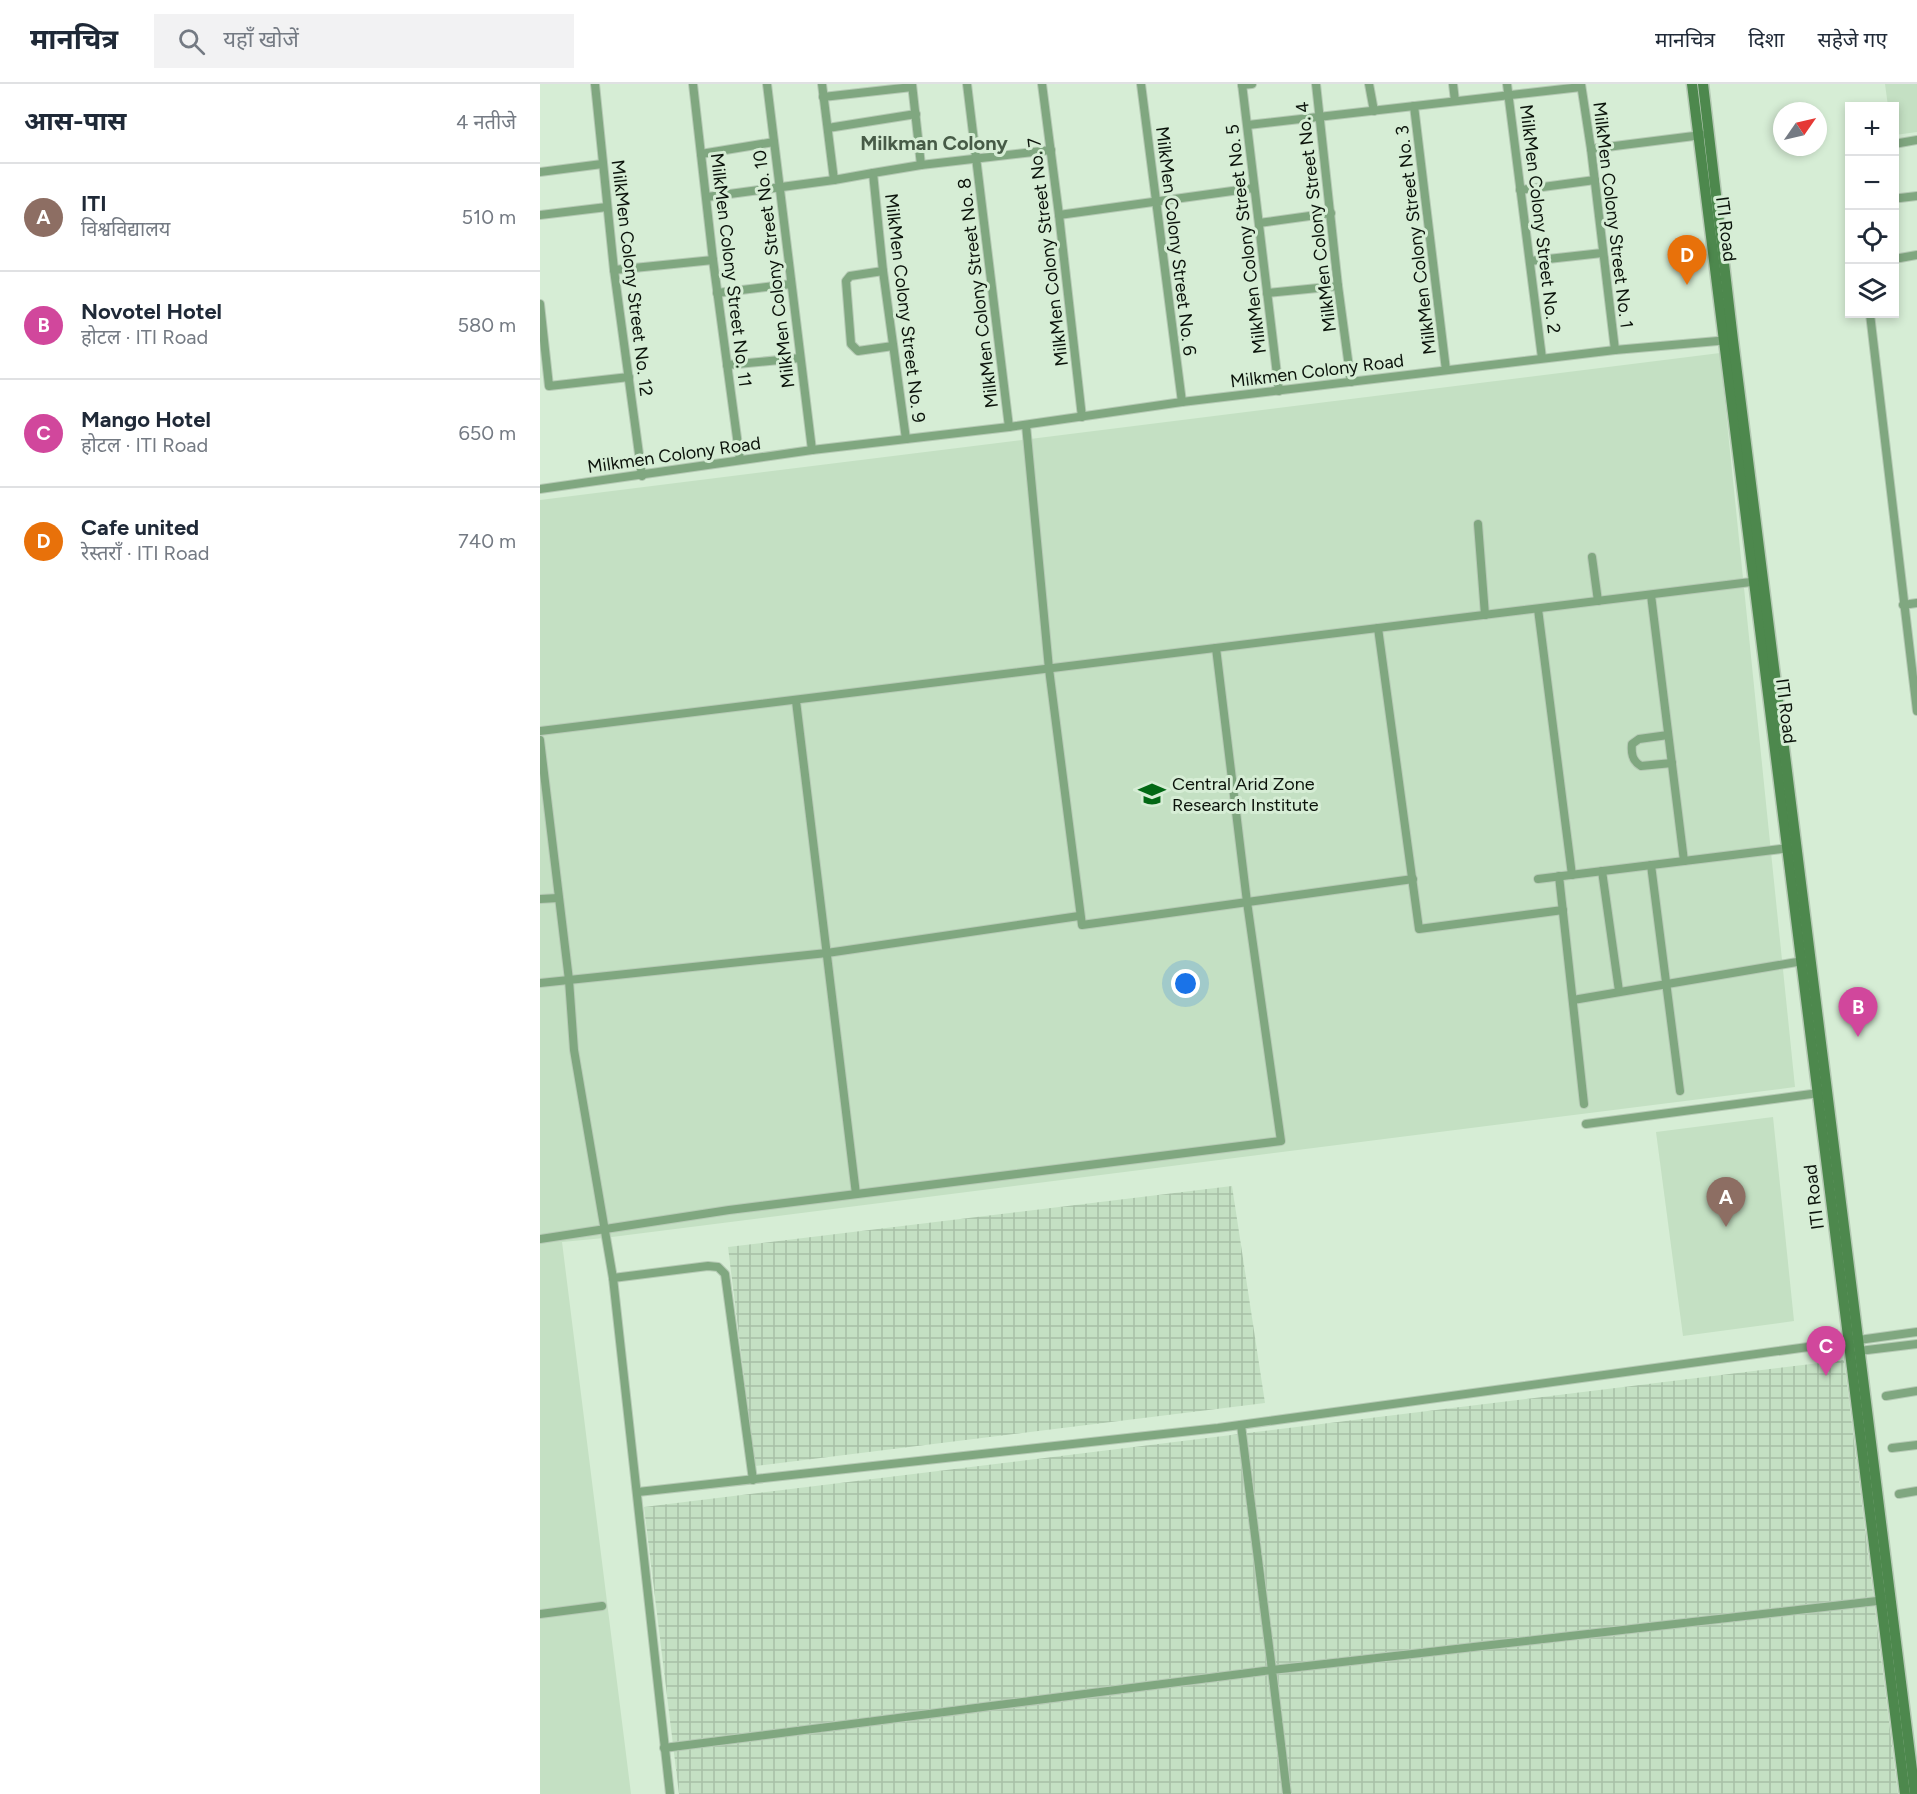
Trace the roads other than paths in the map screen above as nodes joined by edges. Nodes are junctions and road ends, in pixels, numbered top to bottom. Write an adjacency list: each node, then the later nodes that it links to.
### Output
1 (595, 84): 35 (street, MilkMen Colony Street No. 12)
2 (693, 84): 33 (street, MilkMen Colony Street No. 11)
3 (767, 84): 29 (street, MilkMen Colony Street No. 10)
4 (822, 84): 19 (street)
5 (967, 84): 34 (street, MilkMen Colony Street No. 8)
6 (1042, 84): 32 (street, MilkMen Colony Street No. 7)
7 (1141, 84): 47 (street, MilkMen Colony Street No. 6)
8 (1252, 84): 16 (street)
9 (1316, 84): 24 (street, MilkMen Colony Street No. 4)
10 (1369, 84): 22 (street)
11 (1453, 84): 20 (street)
12 (1507, 84): 18 (street, MilkMen Colony Street No. 2)
13 (1692, 84): 27 (street, ITI Road)
14 (1703, 84): 27 (street, ITI Road)
15 (912, 85): 19 (street); 23 (street)
16 (1242, 85): 25 (street, MilkMen Colony Street No. 5)
17 (1581, 85): 18 (street); 31 (street, MilkMen Colony Street No. 1)
18 (1509, 95): 20 (street); 43 (street, MilkMen Colony Street No. 2)
19 (823, 98): 26 (street)
20 (1455, 101): 21 (street)
21 (1414, 106): 22 (street); 73 (street, MilkMen Colony Street No. 3)
22 (1374, 111): 24 (street)
23 (916, 114): 26 (street); 36 (street)
24 (1320, 118): 25 (street); 49 (street, MilkMen Colony Street No. 4)
25 (1248, 125): 41 (street, MilkMen Colony Street No. 5)
26 (828, 128): 39 (street)
27 (1703, 134): 31 (street); 67 (street, ITI Road)
28 (1917, 140): 30 (street)
29 (774, 142): 33 (street); 42 (street, MilkMen Colony Street No. 10)
30 (1899, 143)
31 (1591, 149): 40 (street, MilkMen Colony Street No. 1)
32 (1051, 150): 34 (street); 51 (street, MilkMen Colony Street No. 7)
33 (701, 154): 45 (street, MilkMen Colony Street No. 11)
34 (977, 158): 36 (street); 81 (street, MilkMen Colony Street No. 8)
35 (602, 164): 37 (street); 48 (street, MilkMen Colony Street No. 12)
36 (921, 165): 38 (street)
37 (540, 172)
38 (873, 173): 39 (street, MilkMen Colony Street No. 9); 59 (street, MilkMen Colony Street No. 9)
39 (834, 180): 42 (street, MilkMen Colony Street No. 9)
40 (1595, 180): 43 (street); 53 (street, MilkMen Colony Street No. 1)
41 (1254, 188): 47 (street); 52 (street, MilkMen Colony Street No. 5)
42 (780, 189): 45 (street, MilkMen Colony Street No. 9); 60 (street, MilkMen Colony Street No. 10)
43 (1520, 190): 57 (street, MilkMen Colony Street No. 2)
44 (1917, 196): 46 (street)
45 (707, 197): 56 (street, MilkMen Colony Street No. 11)
46 (1900, 198)
47 (1156, 201): 51 (street); 78 (street, MilkMen Colony Street No. 6)
48 (607, 207): 50 (street); 58 (street, MilkMen Colony Street No. 12)
49 (1331, 213): 52 (street); 61 (street, MilkMen Colony Street No. 4)
50 (540, 215)
51 (1059, 215): 79 (street, MilkMen Colony Street No. 7)
52 (1259, 223): 63 (street, MilkMen Colony Street No. 5)
53 (1602, 253): 57 (street); 69 (street, MilkMen Colony Street No. 1)
54 (1917, 255): 55 (street)
55 (1900, 258)
56 (713, 260): 58 (street); 62 (street, MilkMen Colony Street No. 11)
57 (1530, 261): 71 (street, MilkMen Colony Street No. 2)
58 (614, 270): 74 (street, MilkMen Colony Street No. 12)
59 (883, 271): 68 (street, MilkMen Colony Street No. 9); 68 (street)
60 (791, 284): 62 (street); 70 (street, MilkMen Colony Street No. 10)
61 (1338, 286): 63 (street); 75 (street, MilkMen Colony Street No. 4)
62 (717, 293): 72 (street, MilkMen Colony Street No. 11)
63 (1267, 293): 77 (street, MilkMen Colony Street No. 5)
64 (540, 304): 66 (street)
65 (1870, 318): 93 (street)
66 (542, 334): 76 (street)
67 (1728, 340): 69 (street, Milkmen Colony Road); 89 (street, ITI Road)
68 (893, 345): 82 (street, MilkMen Colony Street No. 9)
69 (1615, 350): 71 (street, Milkmen Colony Road)
70 (800, 358): 72 (street); 83 (street, MilkMen Colony Street No. 10)
71 (1542, 358): 73 (street, Milkmen Colony Road)
72 (727, 365): 84 (street, MilkMen Colony Street No. 11)
73 (1446, 370): 75 (street, Milkmen Colony Road)
74 (628, 377): 76 (street); 85 (street, MilkMen Colony Street No. 12)
75 (1351, 382): 77 (street, Milkmen Colony Road)
76 (544, 386)
77 (1279, 391): 78 (street, Milkmen Colony Road)
78 (1182, 402): 79 (street, Milkmen Colony Road)
79 (1082, 417): 80 (street, Milkmen Colony Road)
80 (1026, 425): 81 (street, Milkmen Colony Road); 98 (street)
81 (1009, 427): 82 (street, Milkmen Colony Road)
82 (906, 439): 83 (street, Milkmen Colony Road)
83 (812, 450): 84 (street, Milkmen Colony Road)
84 (740, 460): 85 (street, Milkmen Colony Road)
85 (642, 476): 86 (street, Milkmen Colony Road)
86 (540, 489)
87 (1478, 524): 95 (street)
88 (1592, 557): 91 (street)
89 (1758, 581): 90 (street); 105 (street, ITI Road)
90 (1651, 595): 91 (street); 102 (street)
91 (1598, 601): 94 (street)
92 (1917, 603): 93 (street)
93 (1903, 605): 100 (street)
94 (1538, 609): 95 (street); 109 (street)
95 (1485, 615): 96 (street)
96 (1378, 628): 97 (street); 111 (street)
97 (1216, 648): 98 (street); 115 (street)
98 (1049, 669): 99 (street); 117 (street)
99 (796, 701): 101 (street); 118 (street)
100 (1917, 711)
101 (540, 731)
102 (1668, 735): 104 (street); 104 (street)
103 (540, 740): 113 (street)
104 (1672, 763): 106 (street)
105 (1792, 847): 106 (street); 119 (street, ITI Road); 134 (street, ITI Road)
106 (1684, 861): 107 (street)
107 (1651, 865): 108 (street); 122 (street)
108 (1602, 871): 109 (street); 123 (street)
109 (1572, 875): 110 (street)
110 (1559, 876): 112 (street); 116 (street)
111 (1413, 879): 115 (street); 116 (street)
112 (1538, 879)
113 (558, 898): 114 (street); 120 (street)
114 (540, 899)
115 (1247, 902): 117 (street); 129 (street)
116 (1563, 910): 124 (street)
117 (1079, 916): 118 (street)
118 (827, 953): 120 (street); 129 (street)
119 (1803, 961): 122 (street); 126 (street, ITI Road)
120 (569, 980): 121 (street); 130 (street)
121 (540, 983)
122 (1666, 983): 123 (street); 125 (street)
123 (1619, 991): 124 (street)
124 (1573, 1000): 127 (street)
125 (1680, 1091)
126 (1819, 1093): 128 (street); 134 (street, ITI Road)
127 (1584, 1104)
128 (1586, 1124)
129 (856, 1194): 130 (street)
130 (605, 1230): 131 (street); 132 (street)
131 (540, 1239)
132 (613, 1278): 141 (street); 143 (street)
133 (1917, 1332): 134 (street)
134 (1855, 1344): 135 (street); 138 (street); 145 (street, ITI Road)
135 (1917, 1344)
136 (1917, 1391): 137 (street)
137 (1886, 1396)
138 (1241, 1425): 141 (street); 148 (street)
139 (1917, 1445): 140 (street)
140 (1892, 1448)
141 (753, 1480): 143 (street)
142 (1917, 1491): 144 (street)
143 (638, 1492): 149 (street)
144 (1899, 1494)
145 (1886, 1600): 148 (street); 152 (street); 153 (street, ITI Road)
146 (602, 1606): 147 (street)
147 (540, 1614)
148 (1272, 1670): 149 (street); 151 (street)
149 (664, 1748): 150 (street)
150 (670, 1794)
151 (1287, 1794)
152 (1905, 1794)
153 (1915, 1794)

